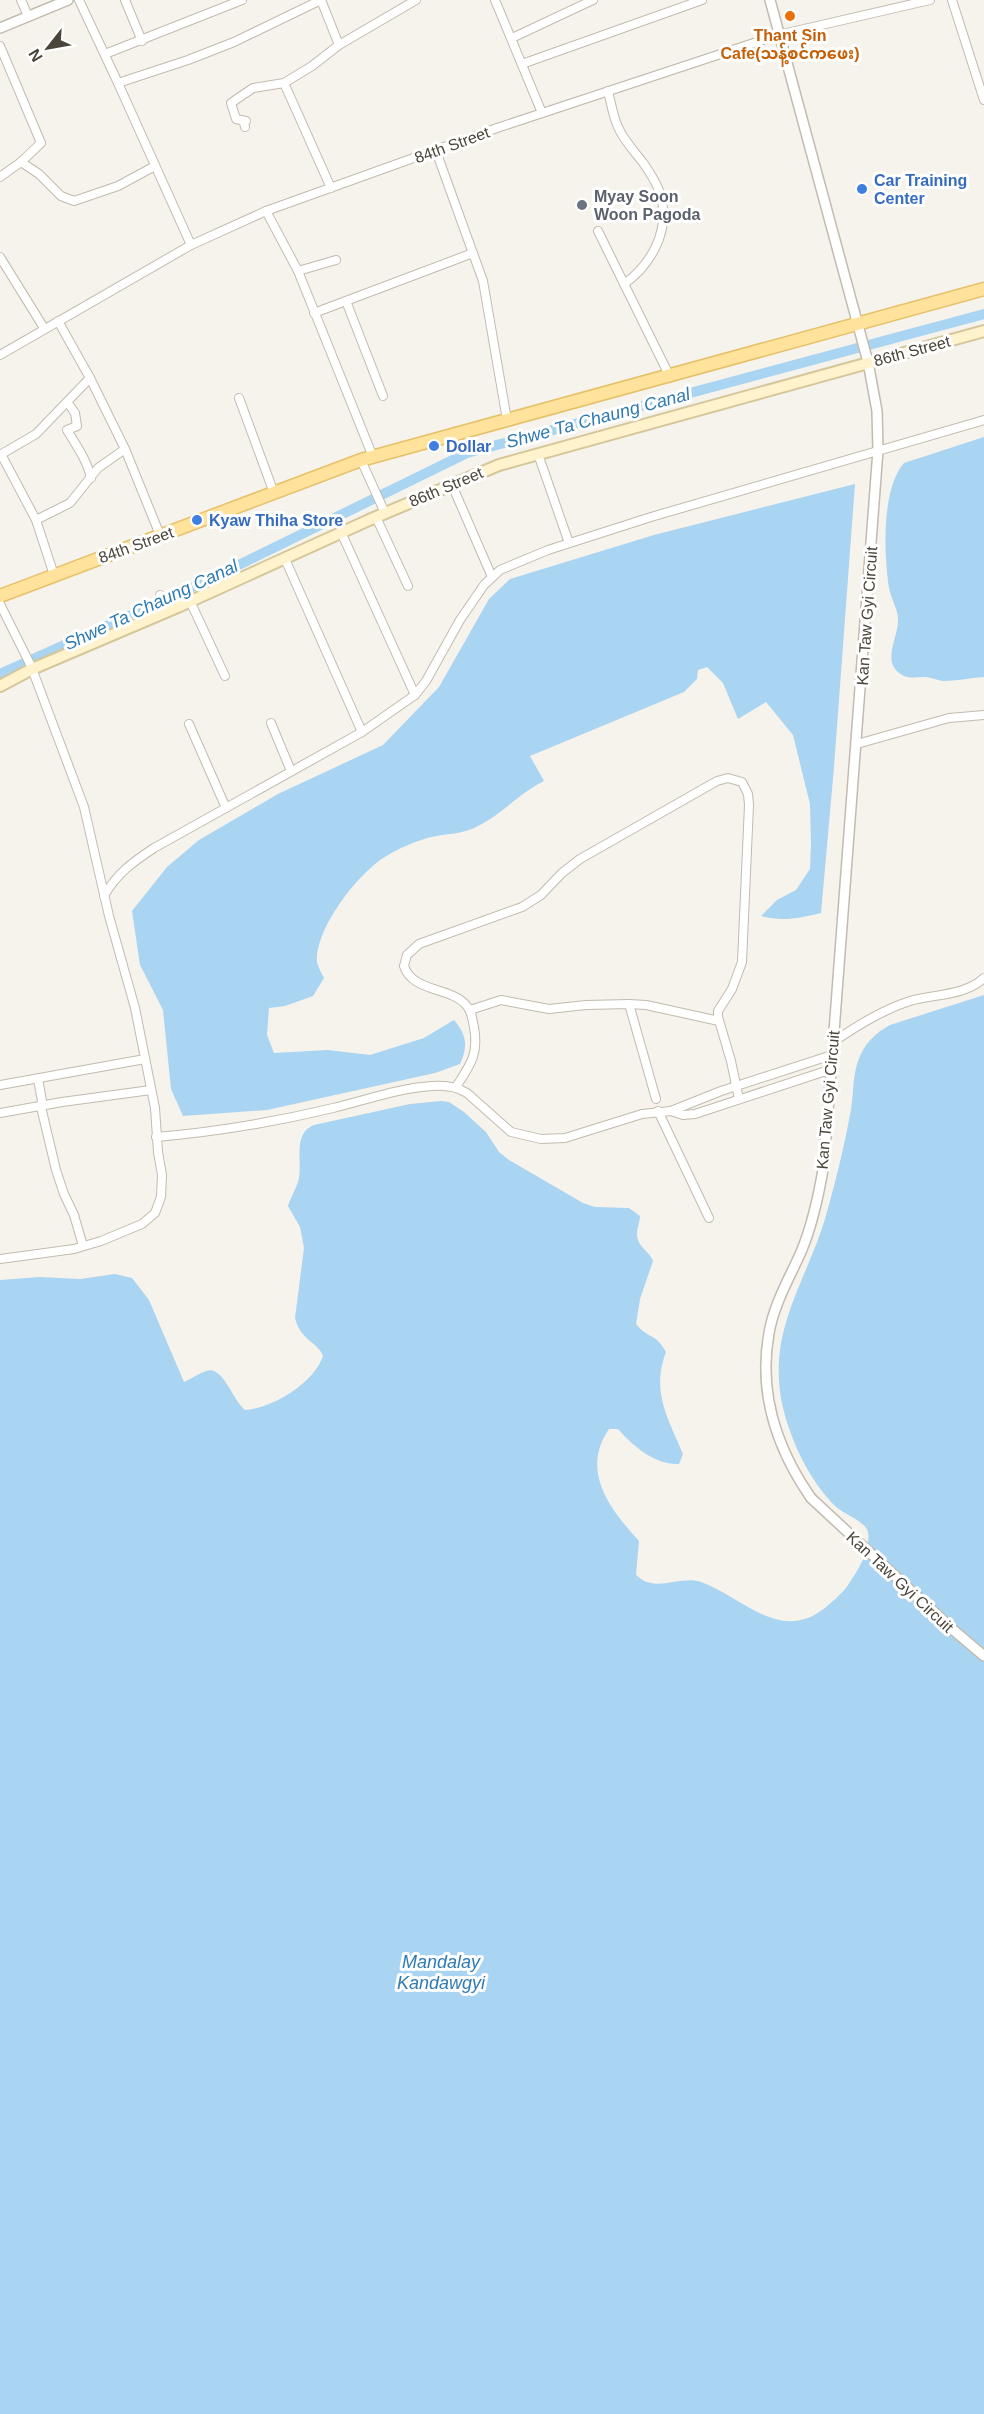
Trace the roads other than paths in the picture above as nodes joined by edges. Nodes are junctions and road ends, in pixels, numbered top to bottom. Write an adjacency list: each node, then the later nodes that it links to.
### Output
1 (21, 0): 14 (street)
2 (69, 0): 14 (street)
3 (79, 0): 21 (street)
4 (125, 0): 18 (street)
5 (242, 0): 18 (street)
6 (321, 0): 19 (street); 23 (street)
7 (416, 0): 19 (street)
8 (495, 0): 17 (street)
9 (593, 0): 17 (street)
10 (702, 0): 22 (street)
11 (770, 0): 16 (street, Kan Taw Gyi Circuit)
12 (930, 0): 16 (street, 84th Street)
13 (952, 0): 26 (street)
14 (28, 16): 15 (street)
15 (0, 27)
16 (778, 35): 25 (street, 84th Street); 46 (street, Kan Taw Gyi Circuit)
17 (512, 38): 22 (street)
18 (142, 41): 21 (street)
19 (339, 45): 24 (street)
20 (0, 46): 30 (street)
21 (105, 54): 23 (street)
22 (522, 64): 27 (street)
23 (118, 83): 31 (street)
24 (284, 83): 28 (street); 33 (street)
25 (608, 91): 27 (street, 84th Street); 41 (street)
26 (984, 100)
27 (542, 113): 29 (street, 84th Street)
28 (244, 127)
29 (436, 151): 33 (street, 84th Street); 37 (street)
30 (21, 162): 31 (street); 32 (street)
31 (155, 166): 36 (street)
32 (0, 177)
33 (331, 188): 34 (street, 84th Street)
34 (266, 211): 36 (street, 84th Street); 40 (street)
35 (598, 231): 41 (street)
36 (191, 245): 45 (street, 84th Street)
37 (473, 253): 43 (street); 56 (street)
38 (0, 257): 47 (street)
39 (336, 260): 40 (street)
40 (298, 271): 44 (street)
41 (624, 284): 51 (street)
42 (984, 289): 46 (main road, 84th Street)
43 (346, 301): 44 (street); 53 (street)
44 (314, 313): 62 (street)
45 (58, 321): 47 (street, 84th Street); 52 (street)
46 (860, 326): 50 (street, Kan Taw Gyi Circuit); 51 (main road, 84th Street)
47 (44, 328): 49 (street, 84th Street)
48 (984, 331): 50 (main road, 86th Street)
49 (0, 355)
50 (868, 362): 59 (street, Kan Taw Gyi Circuit); 61 (main road, 86th Street)
51 (670, 376): 56 (main road, 84th Street)
52 (90, 378): 55 (street); 58 (street)
53 (382, 396)
54 (239, 398): 65 (street)
55 (68, 403): 60 (street); 63 (street)
56 (507, 420): 62 (main road, 84th Street)
57 (984, 420): 59 (street)
58 (125, 449): 63 (street); 69 (street)
59 (878, 450): 70 (street); 88 (street, Kan Taw Gyi Circuit)
60 (1, 454): 67 (street)
61 (538, 454): 64 (main road, 86th Street); 70 (street)
62 (367, 459): 65 (main road, 84th Street); 66 (street)
63 (91, 478): 67 (street)
64 (452, 484): 66 (main road, 86th Street); 73 (street)
65 (274, 493): 69 (main road, 84th Street)
66 (380, 511): 68 (main road, 86th Street); 74 (street)
67 (36, 520): 72 (street)
68 (341, 532): 71 (main road, 86th Street); 83 (street)
69 (160, 535): 72 (main road, 84th Street)
70 (569, 543): 73 (street)
71 (285, 559): 77 (main road, 86th Street); 87 (street)
72 (54, 575): 75 (main road, 84th Street)
73 (492, 577): 83 (street)
74 (408, 586)
75 (0, 596)
76 (160, 596): 79 (street)
77 (190, 602): 79 (main road, 86th Street); 81 (street)
78 (0, 604): 80 (street)
79 (167, 608): 80 (main road, 86th Street)
80 (32, 667): 82 (main road, 86th Street); 91 (street)
81 (225, 676)
82 (0, 686)
83 (415, 695): 87 (street)
84 (984, 716): 88 (street)
85 (271, 723): 89 (street)
86 (189, 724): 90 (street)
87 (362, 732): 89 (street)
88 (857, 744): 96 (street, Kan Taw Gyi Circuit)
89 (291, 771): 90 (street)
90 (226, 808): 91 (street)
91 (105, 896): 98 (street)
92 (984, 978): 96 (street)
93 (628, 1004): 94 (street); 95 (street); 105 (street)
94 (470, 1010): 95 (street); 103 (street)
95 (719, 1021): 102 (street)
96 (833, 1042): 97 (street, Kan Taw Gyi Circuit)
97 (832, 1055): 99 (street, Kan Taw Gyi Circuit); 102 (street)
98 (145, 1059): 100 (street); 104 (street)
99 (832, 1069): 106 (street); 115 (street, Kan Taw Gyi Circuit)
100 (38, 1079): 101 (street); 107 (street)
101 (0, 1085)
102 (736, 1086): 106 (street); 108 (street)
103 (456, 1087): 109 (street); 111 (street)
104 (152, 1090): 107 (street); 111 (street)
105 (656, 1099)
106 (739, 1099): 108 (street)
107 (41, 1107): 110 (street); 113 (street)
108 (671, 1110): 109 (street)
109 (658, 1111): 112 (street)
110 (0, 1113)
111 (156, 1137): 113 (street)
112 (709, 1218)
113 (83, 1246): 114 (street)
114 (0, 1259)
115 (984, 1656)

